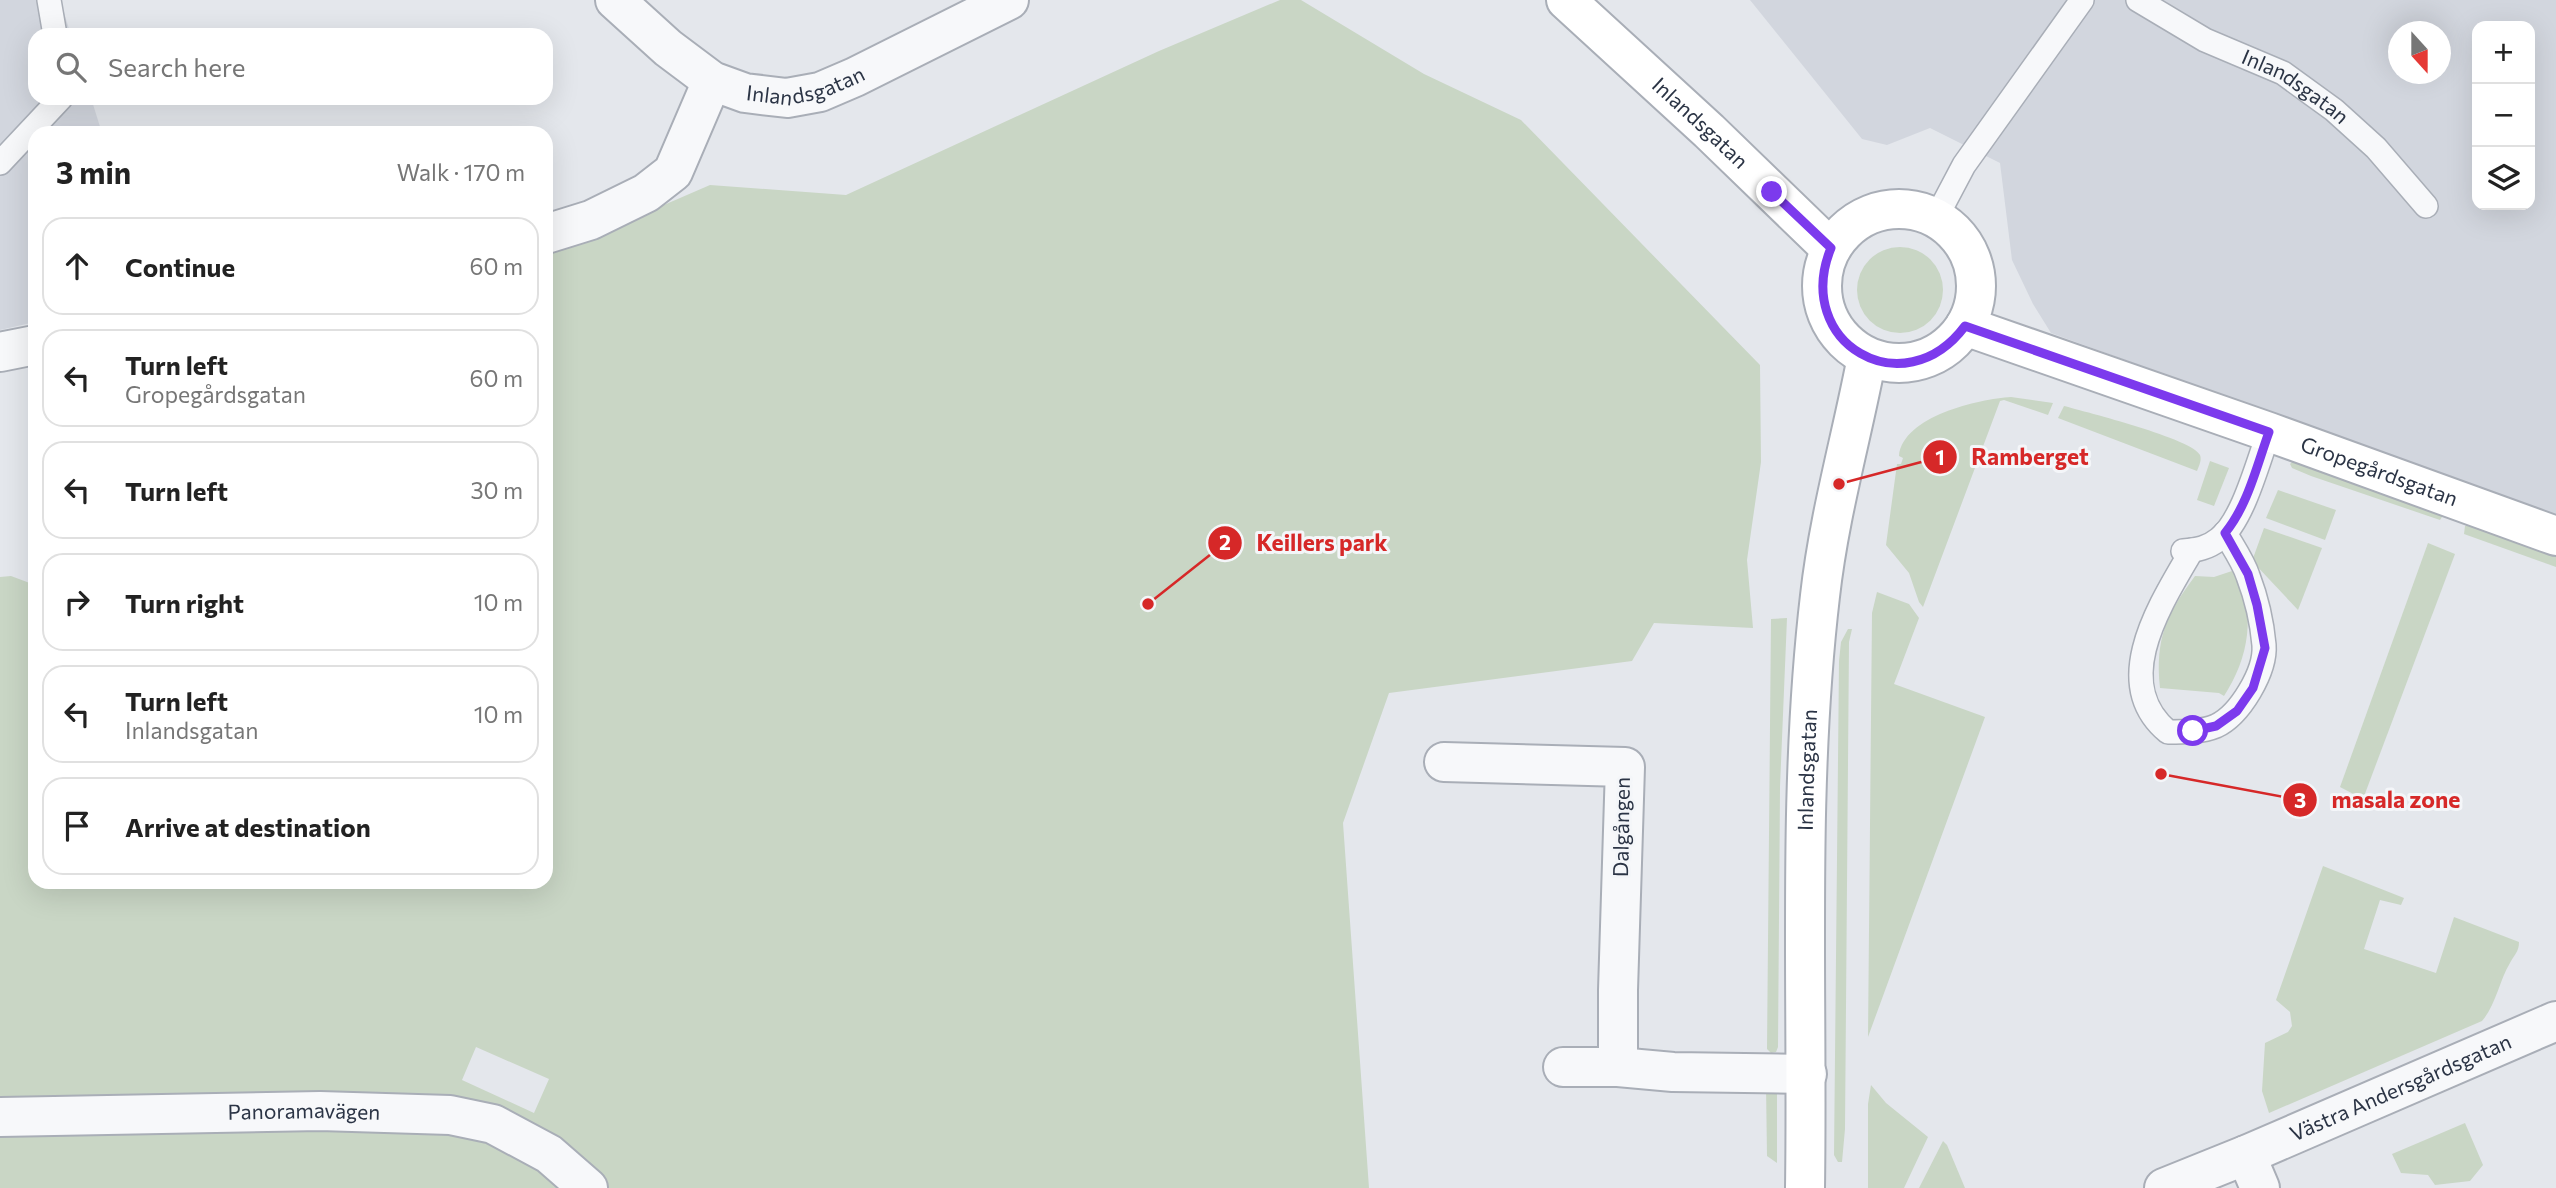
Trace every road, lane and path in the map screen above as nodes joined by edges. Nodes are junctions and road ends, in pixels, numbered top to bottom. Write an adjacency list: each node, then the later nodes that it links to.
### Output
1 (48, 0): 7 (lane)
2 (615, 0): 8 (street, Inlandsgatan)
3 (1009, 0): 8 (street, Inlandsgatan)
4 (1566, 0): 16 (street, Inlandsgatan)
5 (2082, 0): 14 (lane)
6 (2138, 0): 13 (lane, Inlandsgatan)
7 (54, 28)
8 (712, 81): 15 (street)
9 (54, 105): 10 (lane)
10 (35, 126)
11 (28, 133): 12 (lane)
12 (0, 163)
13 (2426, 206)
14 (1936, 218): 16 (street); 17 (street)
15 (553, 231)
16 (1831, 248): 20 (street)
17 (1965, 326): 20 (street); 21 (street, Gropegårdsgatan)
18 (28, 346): 19 (street)
19 (0, 352)
20 (1867, 357): 28 (street, Inlandsgatan)
21 (2269, 432): 22 (lane); 23 (street, Gropegårdsgatan)
22 (2225, 533): 22 (lane)
23 (2556, 536)
24 (1444, 762): 27 (street, Dalgången)
25 (2556, 1021): 30 (street, Västra Andersgårdsgatan)
26 (1563, 1067): 27 (street)
27 (1618, 1067): 28 (street)
28 (1807, 1074): 32 (street, Inlandsgatan)
29 (0, 1117): 31 (street, Panoramavägen)
30 (2253, 1172): 33 (street, Västra Andersgårdsgatan)
31 (588, 1188)
32 (1805, 1188)
33 (2164, 1188)

